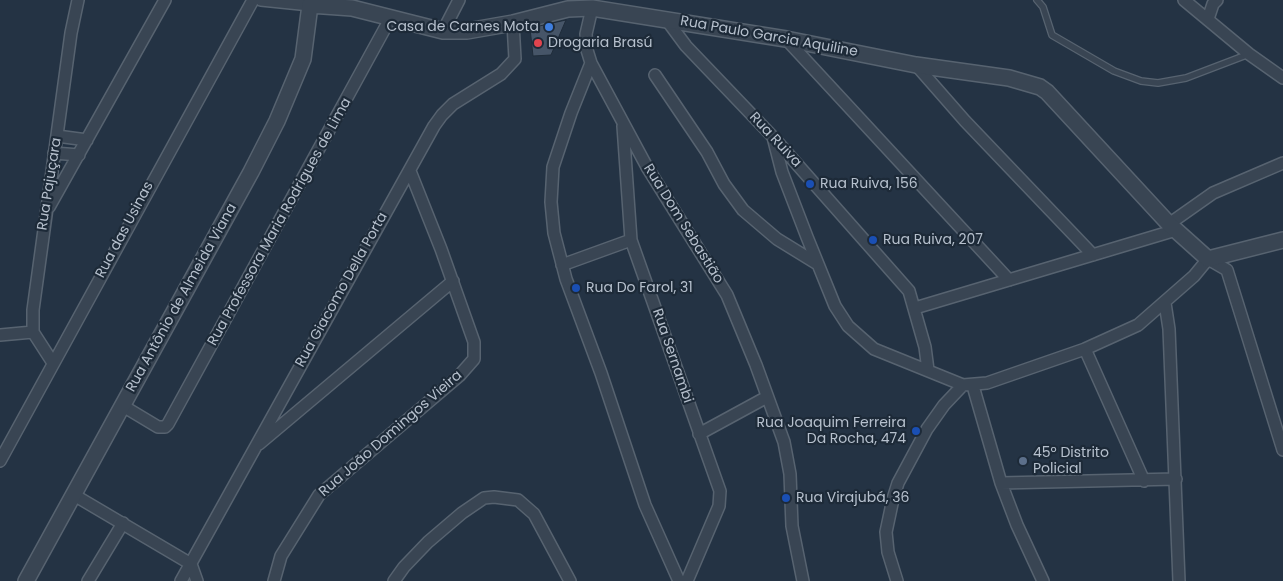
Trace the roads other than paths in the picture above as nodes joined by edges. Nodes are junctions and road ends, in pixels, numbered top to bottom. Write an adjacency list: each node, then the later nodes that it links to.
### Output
1 (78, 0): 27 (street, Rua Pajuçara)
2 (165, 0): 29 (street)
3 (252, 0): 51 (street, Rua das Usinas)
4 (261, 0): 11 (street, Rua Paulo Garcia Aquiline)
5 (459, 0): 19 (street)
6 (1037, 0): 21 (lane)
7 (1184, 0): 17 (street)
8 (1217, 0): 17 (street)
9 (354, 4): 11 (street, Rua Paulo Garcia Aquiline); 15 (street, Rua Paulo Garcia Aquiline)
10 (570, 4): 14 (street, Rua Paulo Garcia Aquiline); 18 (street, Rua Paulo Garcia Aquiline)
11 (310, 5): 55 (street, Rua Antônio de Almeida Viana)
12 (613, 6): 13 (street, Rua Paulo Garcia Aquiline); 14 (street, Rua Paulo Garcia Aquiline)
13 (635, 7): 16 (street, Rua Paulo Garcia Aquiline)
14 (592, 8): 22 (street, Rua Dom Sebastião)
15 (390, 19): 19 (street, Rua Paulo Garcia Aquiline); 55 (street, Rua Professora Maria Rodrigues de Lima)
16 (666, 19): 20 (street, Rua Paulo Garcia Aquiline); 28 (street, Rua Ruiva)
17 (1208, 19): 21 (street)
18 (513, 22): 19 (street, Rua Paulo Garcia Aquiline); 33 (street, Rua Giacomo Della Porta)
19 (443, 30)
20 (786, 39): 23 (street, Rua Paulo Garcia Aquiline); 44 (street)
21 (1249, 54): 25 (street)
22 (591, 63): 26 (street, Rua Dom Sebastião); 42 (street)
23 (916, 65): 35 (street, Rua Paulo Garcia Aquiline); 39 (street)
24 (656, 75): 41 (street)
25 (1283, 78)
26 (623, 124): 36 (street, Rua Sernambi); 54 (street, Rua Dom Sebastião)
27 (57, 136): 29 (street); 30 (street, Rua Pajuçara)
28 (772, 137): 41 (street); 47 (street, Rua Ruiva)
29 (87, 140): 31 (street)
30 (54, 153): 31 (street); 34 (street, Rua Pajuçara)
31 (79, 155): 34 (street)
32 (1283, 163): 35 (street)
33 (410, 171): 45 (street, Rua João Domingos Vieira); 58 (street, Rua Giacomo Della Porta)
34 (47, 210): 48 (street, Rua Pajuçara)
35 (1172, 227): 39 (street); 40 (street, Rua Paulo Garcia Aquiline)
36 (631, 240): 42 (street); 57 (street, Rua Sernambi)
37 (1283, 240): 38 (street)
38 (1236, 253): 40 (street); 43 (street)
39 (1094, 255): 44 (street)
40 (1208, 259): 43 (street); 46 (street)
41 (818, 264): 52 (street)
42 (562, 265): 74 (street)
43 (1227, 270): 56 (street)
44 (1009, 280): 47 (street)
45 (453, 281): 58 (street); 71 (street, Rua João Domingos Vieira)
46 (1165, 303): 50 (street); 61 (street)
47 (915, 308): 52 (street, Rua Ruiva)
48 (33, 332): 49 (street); 51 (street)
49 (0, 335)
50 (1085, 349): 53 (street); 62 (street)
51 (53, 363): 60 (street, Rua das Usinas)
52 (928, 370): 53 (street)
53 (968, 386): 63 (street); 77 (street)
54 (767, 397): 57 (street); 76 (street, Rua Dom Sebastião)
55 (123, 406): 64 (street, Rua Antônio de Almeida Viana)
56 (1279, 423): 59 (street)
57 (700, 434): 75 (street, Rua Sernambi)
58 (257, 447): 66 (street, Rua Giacomo Della Porta)
59 (1283, 450)
60 (0, 461)
61 (1176, 479): 62 (street); 79 (street)
62 (1144, 481): 63 (street)
63 (1001, 483): 78 (street)
64 (74, 495): 65 (street); 67 (street, Rua Antônio de Almeida Viana)
65 (123, 523): 66 (street); 68 (street)
66 (191, 564): 69 (street, Rua Giacomo Della Porta); 70 (street)
67 (26, 581)
68 (88, 581)
69 (182, 581)
70 (197, 581)
71 (274, 581)
72 (394, 581): 73 (street)
73 (570, 581)
74 (679, 581)
75 (687, 581)
76 (803, 581)
77 (897, 581)
78 (1043, 581)
79 (1179, 581)

